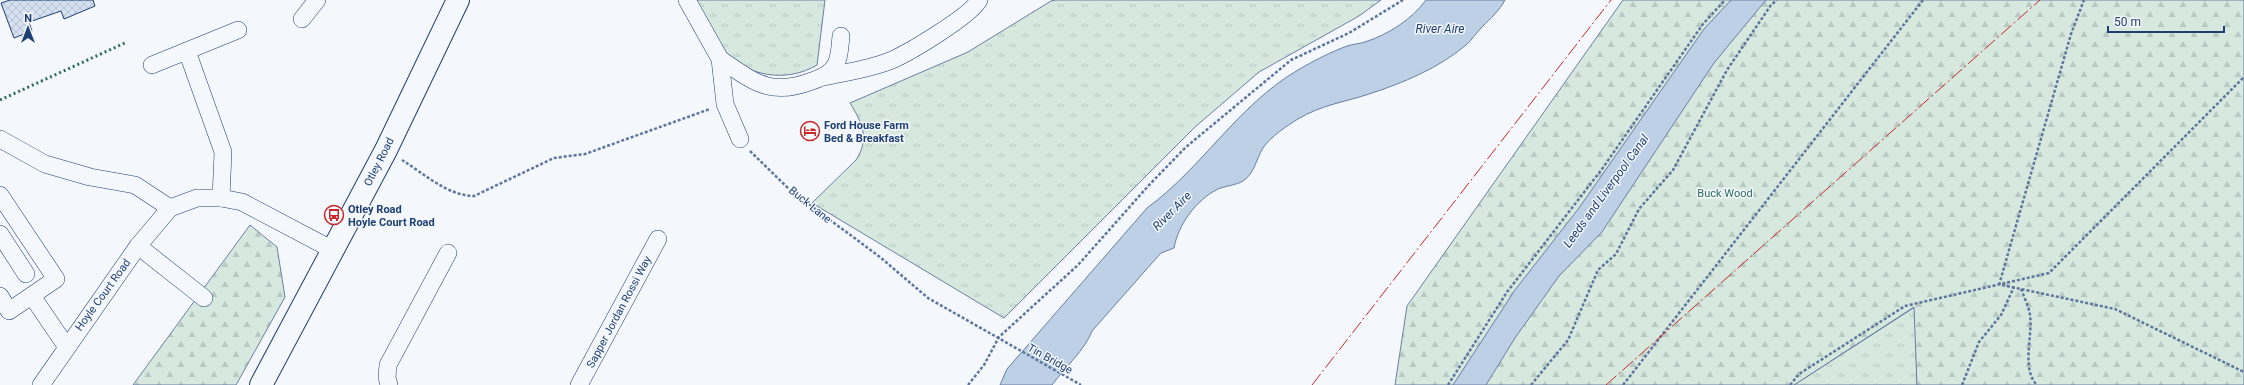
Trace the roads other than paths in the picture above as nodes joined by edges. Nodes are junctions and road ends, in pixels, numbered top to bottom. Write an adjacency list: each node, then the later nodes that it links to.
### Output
1 (317, 0): 5 (street)
2 (458, 0): 20 (main road, Otley Road)
3 (687, 0): 9 (street)
4 (980, 0): 11 (street)
5 (302, 19)
6 (238, 30): 8 (street)
7 (841, 36): 11 (street)
8 (187, 51): 10 (street); 15 (street)
9 (720, 59): 11 (street); 13 (street)
10 (152, 65)
11 (824, 77)
12 (0, 138): 16 (street)
13 (740, 139)
14 (0, 195): 24 (street)
15 (221, 198): 16 (street); 20 (street)
16 (170, 208): 19 (street, Hoyle Court Road)
17 (0, 234): 22 (street)
18 (658, 239): 30 (street, Sapper Jordan Rossi Way)
19 (138, 246): 25 (street); 26 (street, Hoyle Court Road)
20 (333, 250): 27 (main road, Otley Road)
21 (448, 253): 29 (street)
22 (26, 274)
23 (0, 296): 24 (street)
24 (32, 296): 26 (street)
25 (204, 298)
26 (66, 346): 28 (street, Hoyle Court Road)
27 (266, 383)
28 (40, 385)
29 (389, 385)
30 (579, 385)

